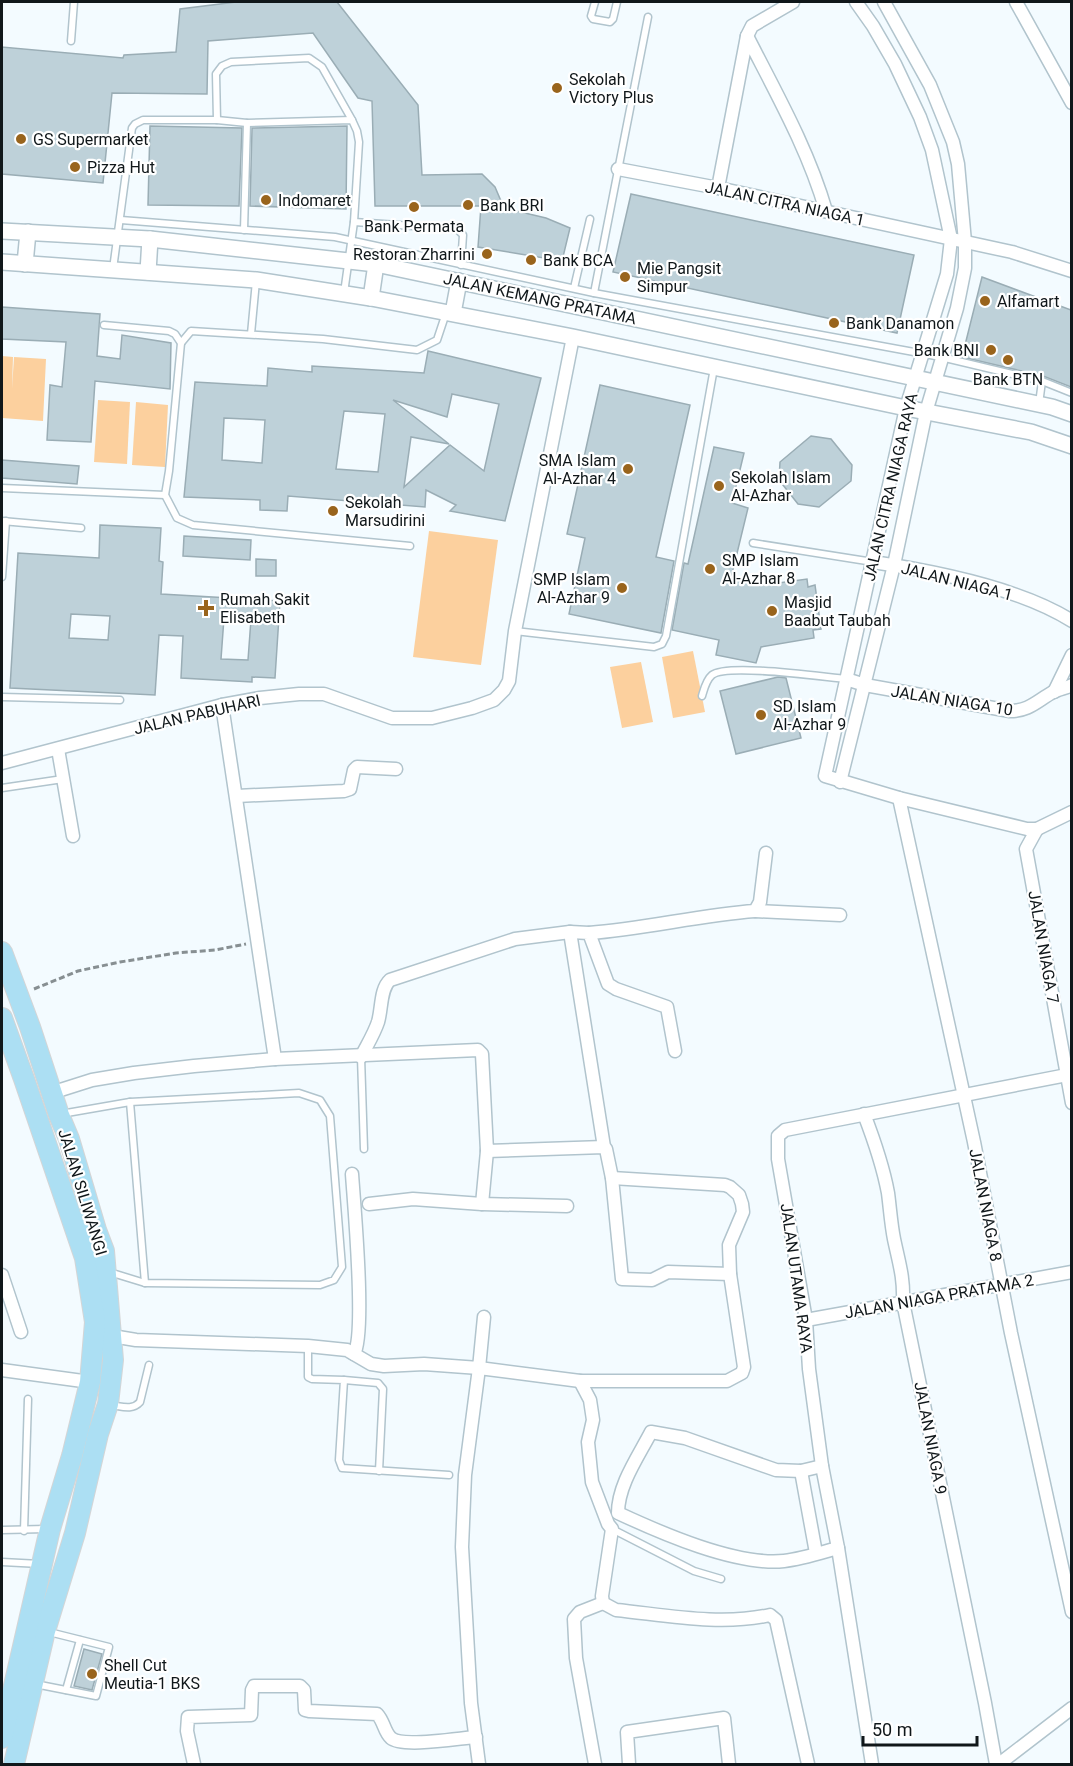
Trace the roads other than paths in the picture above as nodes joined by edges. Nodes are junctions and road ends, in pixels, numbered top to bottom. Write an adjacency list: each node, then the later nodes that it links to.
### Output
1 (74, 2): 10 (lane)
2 (595, 2): 3 (lane)
3 (617, 2)
4 (793, 2): 9 (street)
5 (856, 2): 26 (street, JALAN CITRA NIAGA RAYA)
6 (884, 2): 28 (street, JALAN CITRA NIAGA RAYA)
7 (1017, 2): 11 (street)
8 (648, 17): 15 (lane)
9 (747, 36): 16 (street); 17 (street)
10 (71, 41)
11 (1070, 97)
12 (218, 120): 13 (lane); 14 (lane); 19 (lane)
13 (352, 120): 14 (lane); 20 (lane)
14 (247, 123): 21 (lane)
15 (618, 169): 16 (street, JALAN CITRA NIAGA 1); 41 (lane)
16 (718, 188): 17 (street, JALAN CITRA NIAGA 1)
17 (826, 211): 26 (street, JALAN CITRA NIAGA 1)
18 (590, 219): 39 (lane)
19 (121, 220): 21 (lane); 24 (lane)
20 (354, 222): 27 (lane); 33 (lane)
21 (244, 230): 27 (lane)
22 (2, 231): 23 (street, JALAN KEMANG PRATAMA)
23 (28, 232): 24 (street, JALAN KEMANG PRATAMA); 31 (street)
24 (117, 237): 25 (street, JALAN KEMANG PRATAMA); 34 (lane)
25 (150, 239): 29 (street, JALAN KEMANG PRATAMA); 36 (street)
26 (951, 239): 28 (street, JALAN CITRA NIAGA 1); 48 (street, JALAN CITRA NIAGA RAYA)
27 (351, 240): 29 (lane); 33 (lane)
28 (965, 242): 35 (street, JALAN CITRA NIAGA 1); 49 (street, JALAN CITRA NIAGA RAYA)
29 (348, 260): 32 (street, JALAN KEMANG PRATAMA); 40 (lane)
30 (2, 262): 31 (street, JALAN KEMANG PRATAMA)
31 (25, 264): 34 (street, JALAN KEMANG PRATAMA)
32 (376, 264): 38 (street, JALAN KEMANG PRATAMA); 42 (street)
33 (462, 265): 39 (lane)
34 (113, 270): 36 (street, JALAN KEMANG PRATAMA)
35 (1071, 271)
36 (148, 272): 37 (street, JALAN KEMANG PRATAMA)
37 (256, 280): 40 (street, JALAN KEMANG PRATAMA); 45 (lane)
38 (459, 281): 43 (street); 51 (street, JALAN KEMANG PRATAMA)
39 (574, 288): 41 (lane)
40 (344, 293): 42 (street, JALAN KEMANG PRATAMA)
41 (594, 293): 48 (lane)
42 (371, 298): 43 (street, JALAN KEMANG PRATAMA)
43 (449, 313): 45 (lane); 46 (street, JALAN KEMANG PRATAMA)
44 (104, 325): 47 (lane)
45 (251, 334): 47 (lane)
46 (573, 337): 50 (street, JALAN KEMANG PRATAMA); 70 (street)
47 (181, 343): 61 (lane)
48 (923, 353): 49 (lane); 51 (street, JALAN CITRA NIAGA RAYA)
49 (942, 357): 52 (lane); 53 (street, JALAN CITRA NIAGA RAYA)
50 (715, 367): 56 (street, JALAN KEMANG PRATAMA); 70 (lane)
51 (914, 378): 53 (street, JALAN KEMANG PRATAMA); 56 (street, JALAN CITRA NIAGA RAYA)
52 (1042, 381): 54 (lane); 55 (lane)
53 (935, 382): 55 (street, JALAN KEMANG PRATAMA); 57 (street, JALAN CITRA NIAGA RAYA)
54 (1071, 393)
55 (1039, 405): 58 (street, JALAN KEMANG PRATAMA)
56 (906, 408): 57 (street, JALAN KEMANG PRATAMA); 66 (street, JALAN CITRA NIAGA RAYA)
57 (926, 412): 59 (street, JALAN KEMANG PRATAMA); 67 (street, JALAN CITRA NIAGA RAYA)
58 (1071, 414)
59 (1071, 446)
60 (2, 488): 61 (lane)
61 (165, 495): 65 (lane)
62 (4, 521): 63 (lane); 68 (lane)
63 (81, 528)
64 (753, 543): 66 (lane)
65 (410, 546)
66 (873, 562): 67 (street, JALAN NIAGA 1); 72 (street, JALAN CITRA NIAGA RAYA)
67 (894, 565): 69 (street, JALAN NIAGA 1); 73 (street, JALAN CITRA NIAGA RAYA)
68 (2, 577)
69 (1071, 621)
70 (515, 631): 79 (street, JALAN PABUHARI)
71 (1071, 655): 75 (street)
72 (846, 679): 73 (street, JALAN NIAGA 10); 76 (lane); 84 (street, JALAN CITRA NIAGA RAYA)
73 (865, 685): 75 (street, JALAN NIAGA 10); 84 (street, JALAN CITRA NIAGA RAYA)
74 (1071, 686): 75 (street, JALAN NIAGA 10)
75 (1054, 692)
76 (702, 696)
77 (2, 697): 78 (lane)
78 (120, 700)
79 (222, 705): 80 (street, JALAN PABUHARI); 86 (street)
80 (58, 749): 81 (street, JALAN PABUHARI); 83 (street)
81 (2, 763)
82 (396, 769): 86 (street)
83 (63, 779): 85 (lane); 90 (street)
84 (840, 782): 87 (street)
85 (2, 788)
86 (237, 796): 100 (street)
87 (899, 798): 89 (street); 103 (street, JALAN NIAGA 8)
88 (1071, 812): 89 (street)
89 (1037, 829): 101 (street, JALAN NIAGA 7)
90 (73, 836)
91 (766, 853): 92 (street)
92 (755, 911): 93 (street); 95 (street)
93 (840, 915)
94 (570, 932): 95 (street); 99 (street); 108 (street)
95 (589, 933): 98 (street)
96 (2, 952): 102 (main road, JALAN SILIWANGI)
97 (3, 1026): 134 (main road, JALAN SILIWANGI)
98 (675, 1051)
99 (361, 1057): 100 (street); 109 (lane); 110 (street)
100 (275, 1059): 102 (street)
101 (1069, 1074): 103 (street); 105 (street, JALAN NIAGA 7)
102 (51, 1093): 107 (main road, JALAN SILIWANGI)
103 (963, 1094): 106 (street); 121 (street, JALAN NIAGA 8)
104 (130, 1102): 107 (lane); 120 (lane); 120 (lane)
105 (1071, 1103)
106 (864, 1114): 122 (street, JALAN NIAGA 9); 124 (street, JALAN UTAMA RAYA)
107 (59, 1115): 116 (main road, JALAN SILIWANGI)
108 (604, 1147): 110 (street); 112 (street)
109 (364, 1149)
110 (487, 1151): 114 (street)
111 (352, 1174): 128 (street)
112 (612, 1178): 118 (street); 118 (street)
113 (369, 1204): 114 (street)
114 (482, 1204): 115 (street)
115 (567, 1206)
116 (106, 1271): 120 (lane); 126 (main road, JALAN SILIWANGI)
117 (1071, 1272): 121 (street, JALAN NIAGA PRATAMA 2)
118 (730, 1274): 133 (street)
119 (2, 1275): 125 (street)
120 (145, 1283)
121 (1001, 1285): 122 (street, JALAN NIAGA PRATAMA 2); 151 (street, JALAN NIAGA 8)
122 (903, 1302): 124 (street, JALAN NIAGA PRATAMA 2); 167 (street, JALAN NIAGA 9)
123 (484, 1317): 130 (street)
124 (806, 1320): 137 (street, JALAN UTAMA RAYA)
125 (21, 1332)
126 (112, 1336): 127 (street); 136 (main road, JALAN SILIWANGI)
127 (308, 1346): 128 (street); 132 (lane)
128 (354, 1354): 130 (street)
129 (149, 1365): 136 (lane)
130 (479, 1368): 133 (street); 157 (street)
131 (2, 1370): 134 (street)
132 (344, 1380): 138 (lane); 138 (lane)
133 (580, 1381): 142 (street)
134 (90, 1382): 141 (main road, JALAN SILIWANGI)
135 (28, 1399): 144 (lane)
136 (108, 1404): 152 (main road, JALAN SILIWANGI)
137 (822, 1466): 139 (street); 145 (street, JALAN UTAMA RAYA)
138 (379, 1471): 140 (lane)
139 (801, 1471): 146 (street); 146 (street)
140 (449, 1475)
141 (50, 1529): 144 (lane); 148 (main road, JALAN SILIWANGI)
142 (612, 1529): 149 (lane); 150 (street)
143 (2, 1530): 144 (lane)
144 (24, 1531)
145 (838, 1548): 146 (street); 166 (street, JALAN UTAMA RAYA)
146 (816, 1553)
147 (2, 1562): 148 (lane)
148 (42, 1564): 152 (main road, JALAN SILIWANGI)
149 (721, 1580)
150 (603, 1603): 162 (street); 165 (street)
151 (1071, 1612)
152 (37, 1628): 153 (lane); 154 (main road, JALAN SILIWANGI)
153 (80, 1640): 155 (lane); 155 (lane)
154 (23, 1681): 155 (lane); 158 (main road); 159 (main road)
155 (66, 1690)
156 (1071, 1708): 167 (street)
157 (476, 1737): 160 (street); 161 (street)
158 (2, 1738)
159 (14, 1764)
160 (194, 1764)
161 (479, 1764)
162 (595, 1764)
163 (629, 1764): 164 (street)
164 (729, 1764)
165 (808, 1764)
166 (872, 1764)
167 (997, 1764)

